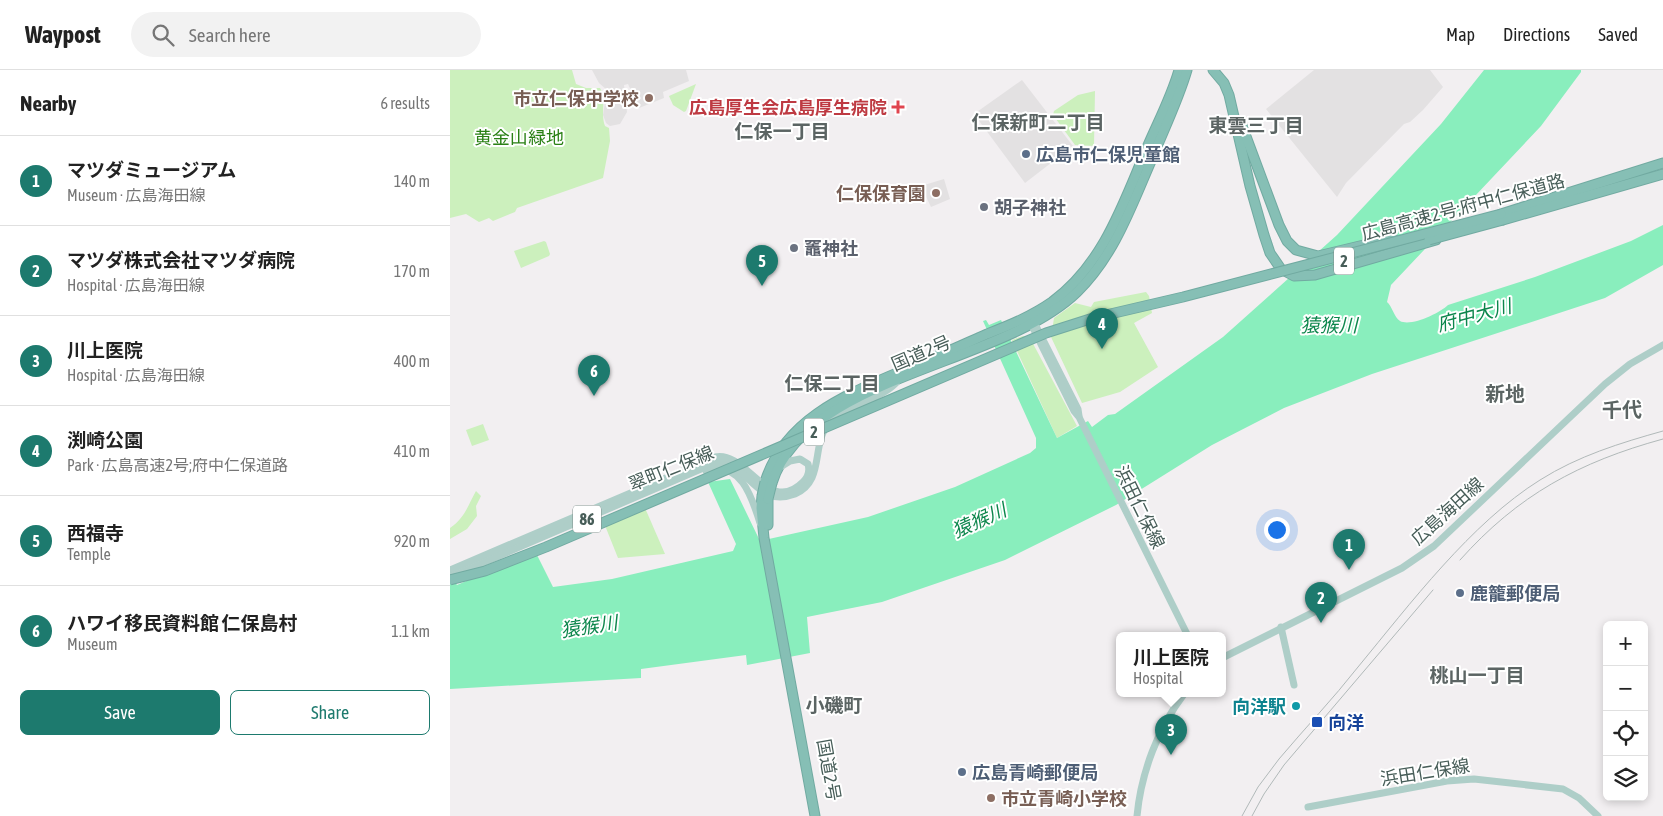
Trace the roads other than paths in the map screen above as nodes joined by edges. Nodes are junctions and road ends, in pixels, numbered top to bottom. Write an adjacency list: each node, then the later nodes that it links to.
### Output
1 (1179, 70): 12 (highway, 国道2号 / 2)
2 (1187, 70): 12 (highway, 国道2号 / 2)
3 (1213, 70): 5 (highway)
4 (1219, 70): 5 (highway)
5 (1226, 82): 11 (highway, bridge); 11 (highway, bridge)
6 (1663, 162): 10 (highway)
7 (1663, 168): 10 (highway, 広島高速2号;府中仁保道路 / 2)
8 (1663, 174): 10 (highway, 広島高速2号;府中仁保道路 / 2)
9 (1663, 179): 10 (highway)
10 (1502, 217): 11 (highway, 広島高速2号;府中仁保道路 / 2, bridge)
11 (1475, 224): 19 (highway, 広島高速2号;府中仁保道路 / 2, bridge)
12 (1032, 321): 14 (highway, 国道2号 / 2); 21 (main road, 浜田仁保線)
13 (1663, 345): 20 (main road, 広島海田線)
14 (897, 377): 15 (main road, 翠町仁保線 / 86); 16 (highway, 国道2号 / 2)
15 (692, 474): 17 (main road); 19 (main road, 翠町仁保線 / 86)
16 (770, 480): 17 (highway, 国道2号 / 2, bridge); 18 (main road, 翠町仁保線 / 86)
17 (763, 523): 26 (highway, 国道2号 / 2); 27 (highway, 国道2号 / 2)
18 (450, 570)
19 (450, 578)
20 (1280, 627): 22 (main road, 広島海田線); 23 (main road)
21 (1186, 632)
22 (1226, 656)
23 (1294, 686)
24 (1182, 697): 28 (main road)
25 (1308, 807): 29 (main road, 浜田仁保線)
26 (815, 816)
27 (821, 816)
28 (1137, 816)
29 (1598, 816)

